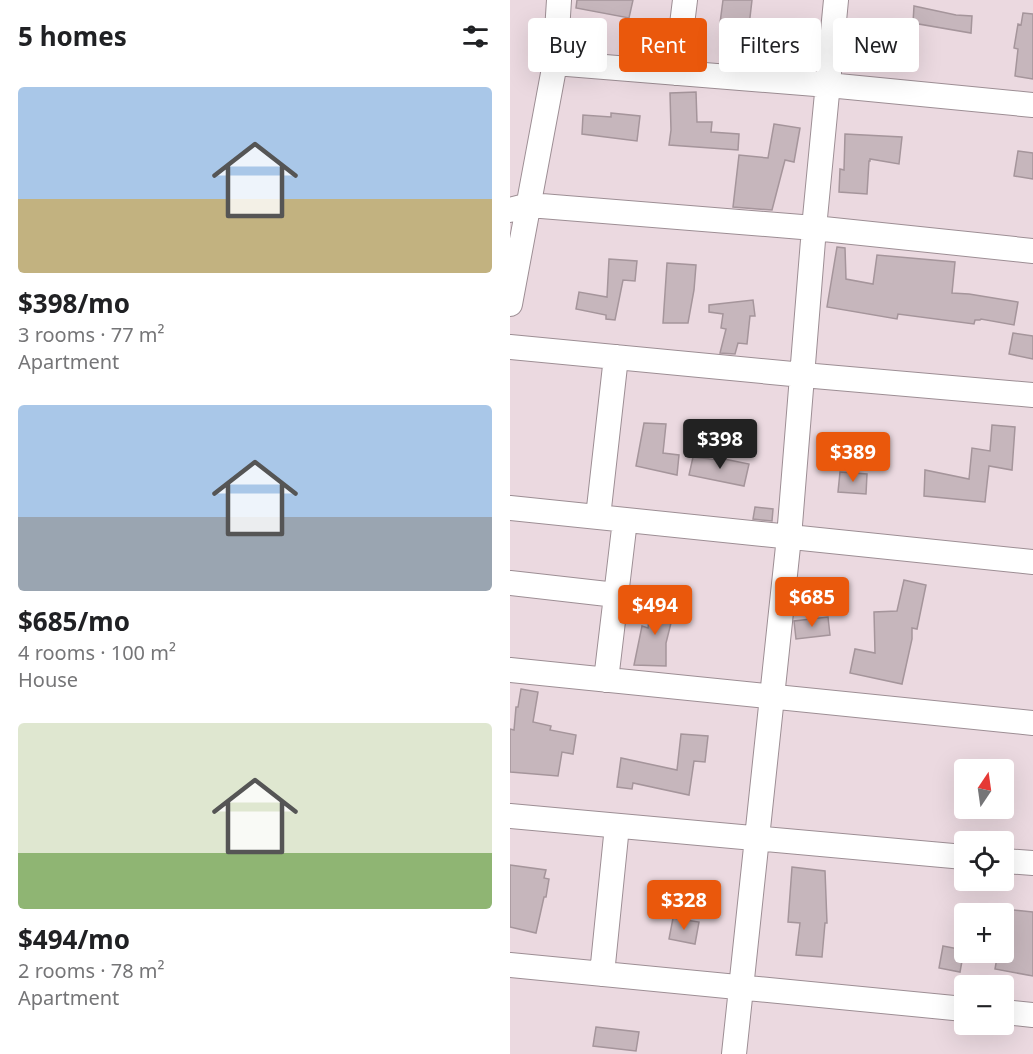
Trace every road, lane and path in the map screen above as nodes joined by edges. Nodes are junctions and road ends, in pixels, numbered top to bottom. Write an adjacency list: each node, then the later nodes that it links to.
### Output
1 (559, 0): 4 (street)
2 (685, 0): 7 (street)
3 (836, 0): 8 (street)
4 (558, 18)
5 (607, 67): 7 (street)
6 (553, 72): 10 (street)
7 (676, 73): 8 (street)
8 (828, 86): 9 (street); 11 (street)
9 (1033, 105)
10 (519, 208): 11 (street); 13 (street)
11 (814, 228): 12 (street); 16 (street)
12 (1033, 251)
13 (510, 304)
14 (510, 347): 15 (street)
15 (616, 357): 16 (street); 19 (street)
16 (803, 375): 17 (street); 21 (street)
17 (1033, 396)
18 (510, 508): 19 (street)
19 (598, 517): 20 (street)
20 (626, 520): 21 (street); 24 (street)
21 (789, 537): 22 (street); 27 (street)
22 (1033, 562)
23 (510, 583): 24 (street)
24 (616, 595): 26 (street)
25 (510, 670): 26 (street)
26 (606, 680): 27 (street)
27 (772, 698): 28 (street); 31 (street)
28 (1033, 723)
29 (510, 816): 30 (street)
30 (617, 826): 31 (street); 36 (street)
31 (757, 838): 32 (street); 37 (street)
32 (954, 856)
33 (1014, 862): 34 (street)
34 (1033, 863)
35 (510, 965): 36 (street)
36 (602, 974): 37 (street)
37 (741, 988): 38 (street); 41 (street)
38 (954, 1008)
39 (1014, 1013): 40 (street)
40 (1033, 1015)
41 (734, 1054)

